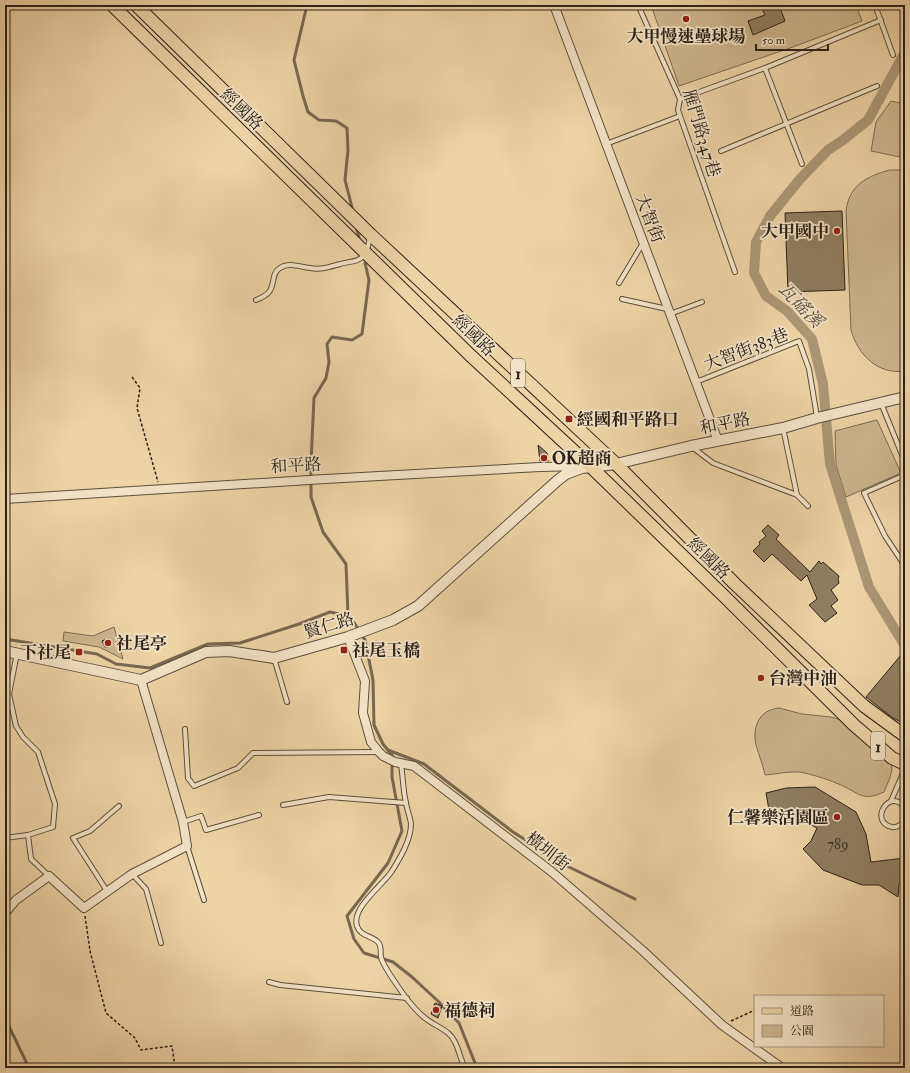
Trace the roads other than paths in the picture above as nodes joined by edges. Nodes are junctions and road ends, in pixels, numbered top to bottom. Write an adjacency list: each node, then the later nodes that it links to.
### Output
1 (112, 5): 18 (main road, 經國路 / 1)
2 (136, 5): 16 (main road, 經國路 / 1)
3 (554, 5): 13 (street, 大智街)
4 (638, 5): 10 (lane, 雁門路347巷)
5 (874, 5): 6 (lane)
6 (881, 20): 7 (lane); 8 (lane)
7 (893, 55)
8 (765, 68): 10 (lane); 12 (lane)
9 (877, 86): 12 (lane)
10 (680, 99): 11 (lane, 雁門路347巷)
11 (680, 116): 13 (lane); 19 (lane, 雁門路347巷)
12 (786, 123): 14 (lane); 15 (lane)
13 (606, 144): 17 (street, 大智街)
14 (721, 151)
15 (802, 164)
16 (371, 235): 18 (lane); 33 (main road, 經國路 / 1)
17 (643, 242): 20 (lane); 24 (street, 大智街)
18 (365, 254): 22 (lane); 34 (main road, 經國路 / 1)
19 (735, 272)
20 (619, 283)
21 (622, 299): 24 (lane)
22 (256, 300)
23 (702, 302): 24 (lane)
24 (669, 312): 25 (street, 大智街)
25 (696, 382): 28 (lane, 大智街383巷); 30 (street, 大智街)
26 (905, 397): 27 (street)
27 (880, 403): 28 (street, 和平路); 32 (lane)
28 (817, 418): 29 (street, 和平路)
29 (783, 428): 30 (street, 和平路); 36 (lane)
30 (718, 441): 31 (street, 和平路)
31 (691, 446): 33 (street, 和平路); 36 (lane)
32 (905, 462)
33 (616, 464): 34 (street, 賢仁路); 47 (main road, 經國路 / 1)
34 (590, 466): 37 (street, 和平路); 40 (street, 賢仁路); 50 (main road, 經國路 / 1)
35 (905, 475): 39 (lane)
36 (797, 495): 38 (lane)
37 (5, 499)
38 (808, 506)
39 (905, 566)
40 (348, 637): 43 (street, 賢仁路); 48 (street)
41 (5, 651): 42 (street)
42 (17, 652): 44 (street); 60 (lane)
43 (274, 658): 44 (street, 賢仁路); 45 (lane)
44 (141, 680): 59 (street)
45 (287, 702)
46 (185, 728): 48 (lane)
47 (905, 736)
48 (381, 754): 49 (street, 橫圳街)
49 (398, 763): 53 (lane); 72 (street, 橫圳街)
50 (905, 764)
51 (905, 769): 52 (lane)
52 (891, 802): 56 (lane); 58 (lane)
53 (406, 803): 54 (lane); 70 (lane)
54 (284, 805)
55 (119, 806): 65 (lane)
56 (905, 808)
57 (259, 815): 59 (lane)
58 (905, 820)
59 (183, 822): 62 (street)
60 (28, 835): 61 (lane); 64 (lane)
61 (5, 838)
62 (187, 846): 63 (street); 66 (lane)
63 (132, 874): 65 (street); 68 (lane)
64 (49, 876): 65 (street); 67 (street)
65 (107, 891)
66 (204, 900)
67 (5, 912)
68 (161, 943)
69 (268, 982): 70 (lane)
70 (407, 998): 71 (lane)
71 (465, 1068)
72 (782, 1068)

